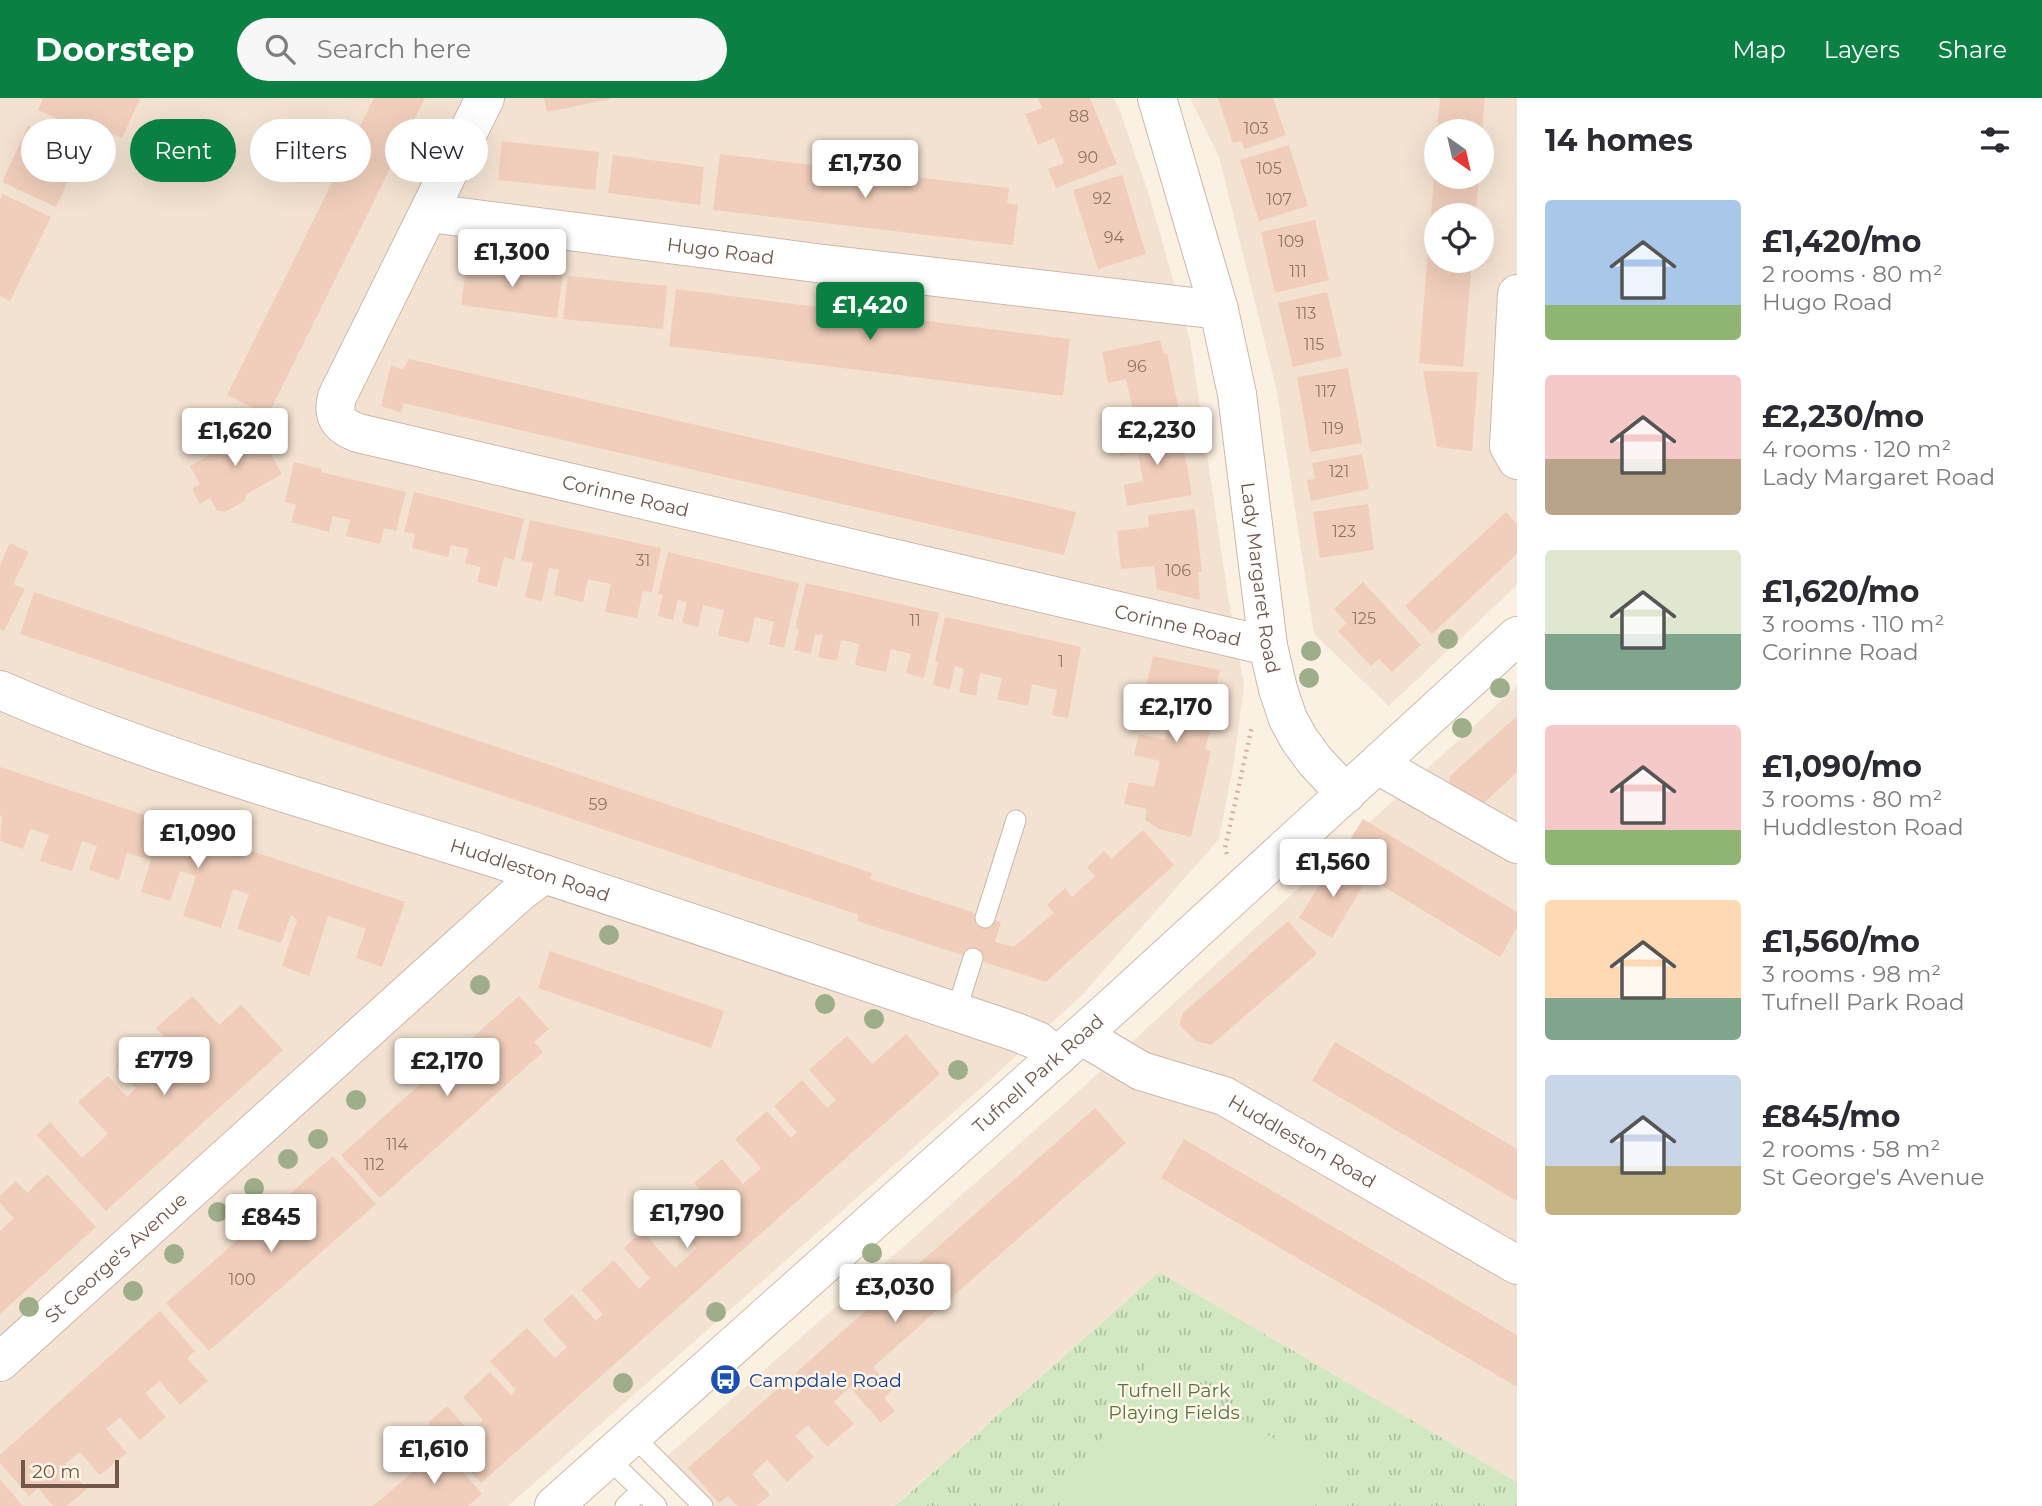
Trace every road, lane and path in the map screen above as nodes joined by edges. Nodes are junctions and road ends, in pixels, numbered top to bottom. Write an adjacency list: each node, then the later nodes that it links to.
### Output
1 (485, 98): 3 (street, Corinne Road)
2 (1157, 98): 5 (street, Lady Margaret Road)
3 (429, 213): 5 (street, Hugo Road); 8 (street, Corinne Road)
4 (1517, 294): 6 (street)
5 (1219, 310): 8 (street, Lady Margaret Road)
6 (1517, 460)
7 (1517, 636): 11 (street, Tufnell Park Road)
8 (1268, 646): 9 (street, Lady Margaret Road)
9 (1278, 689): 12 (street, Lady Margaret Road); 16 (path)
10 (0, 691): 15 (street, Huddleston Road)
11 (1378, 765): 12 (street, Tufnell Park Road); 14 (street)
12 (1346, 794): 16 (street, Tufnell Park Road)
13 (1016, 820): 17 (lane)
14 (1517, 844)
15 (544, 874): 19 (street, Huddleston Road); 22 (street, St George's Avenue)
16 (1239, 892): 20 (street, Tufnell Park Road)
17 (985, 918)
18 (973, 958): 19 (lane)
19 (956, 1012): 20 (street, Huddleston Road)
20 (1069, 1046): 21 (street, Huddleston Road); 23 (street, Tufnell Park Road)
21 (1517, 1265)
22 (0, 1362)
23 (620, 1447): 24 (lane); 25 (street, Tufnell Park Road); 28 (lane)
24 (641, 1491): 26 (lane); 27 (lane)
25 (554, 1506)
26 (625, 1506)
27 (657, 1506)
28 (703, 1506)

